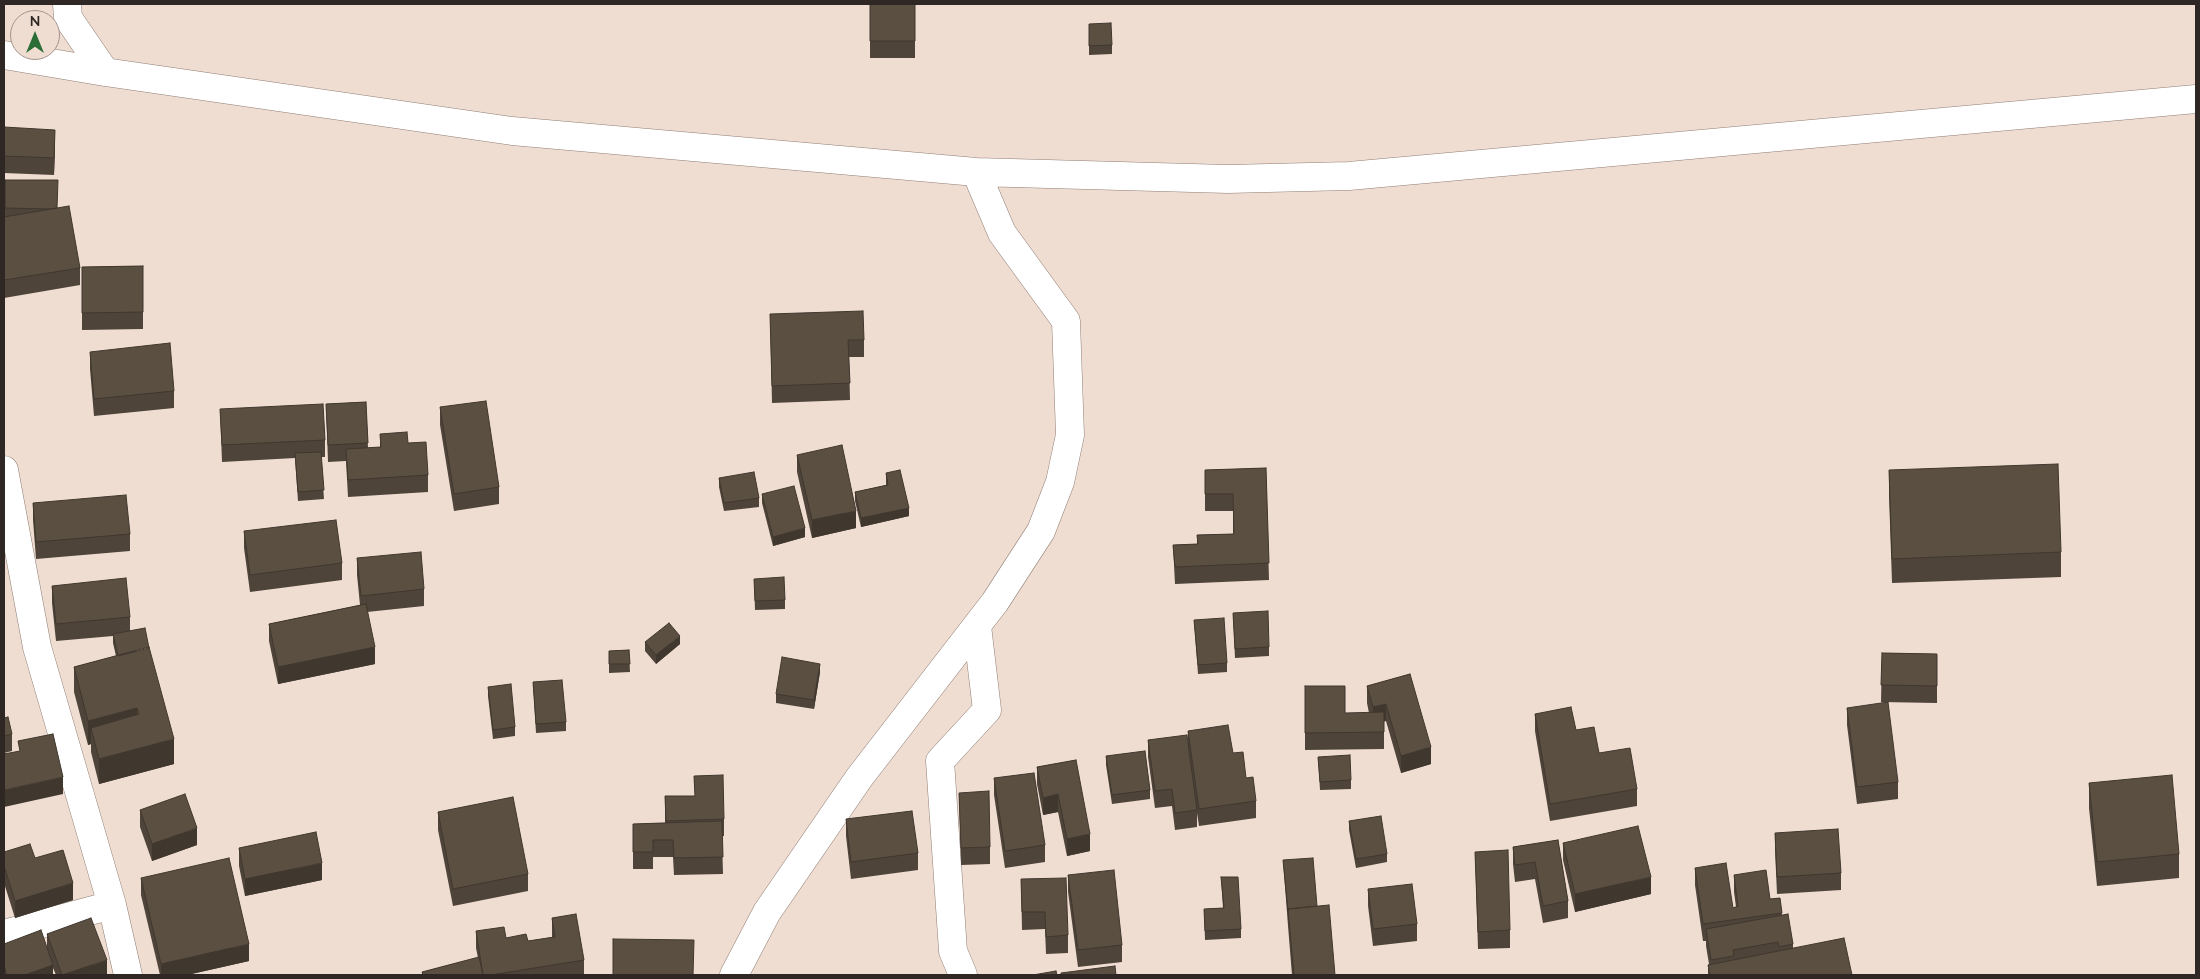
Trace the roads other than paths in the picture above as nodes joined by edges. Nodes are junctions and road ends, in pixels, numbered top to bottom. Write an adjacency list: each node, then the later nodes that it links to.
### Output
1 (67, 4): 3 (street)
2 (4, 55): 3 (street)
3 (105, 72): 5 (street)
4 (2196, 99): 5 (street)
5 (976, 172): 7 (street)
6 (4, 470): 8 (street)
7 (977, 626): 11 (street); 12 (street)
8 (112, 905): 9 (street); 10 (street)
9 (4, 934)
10 (128, 975)
11 (734, 975)
12 (963, 975)

